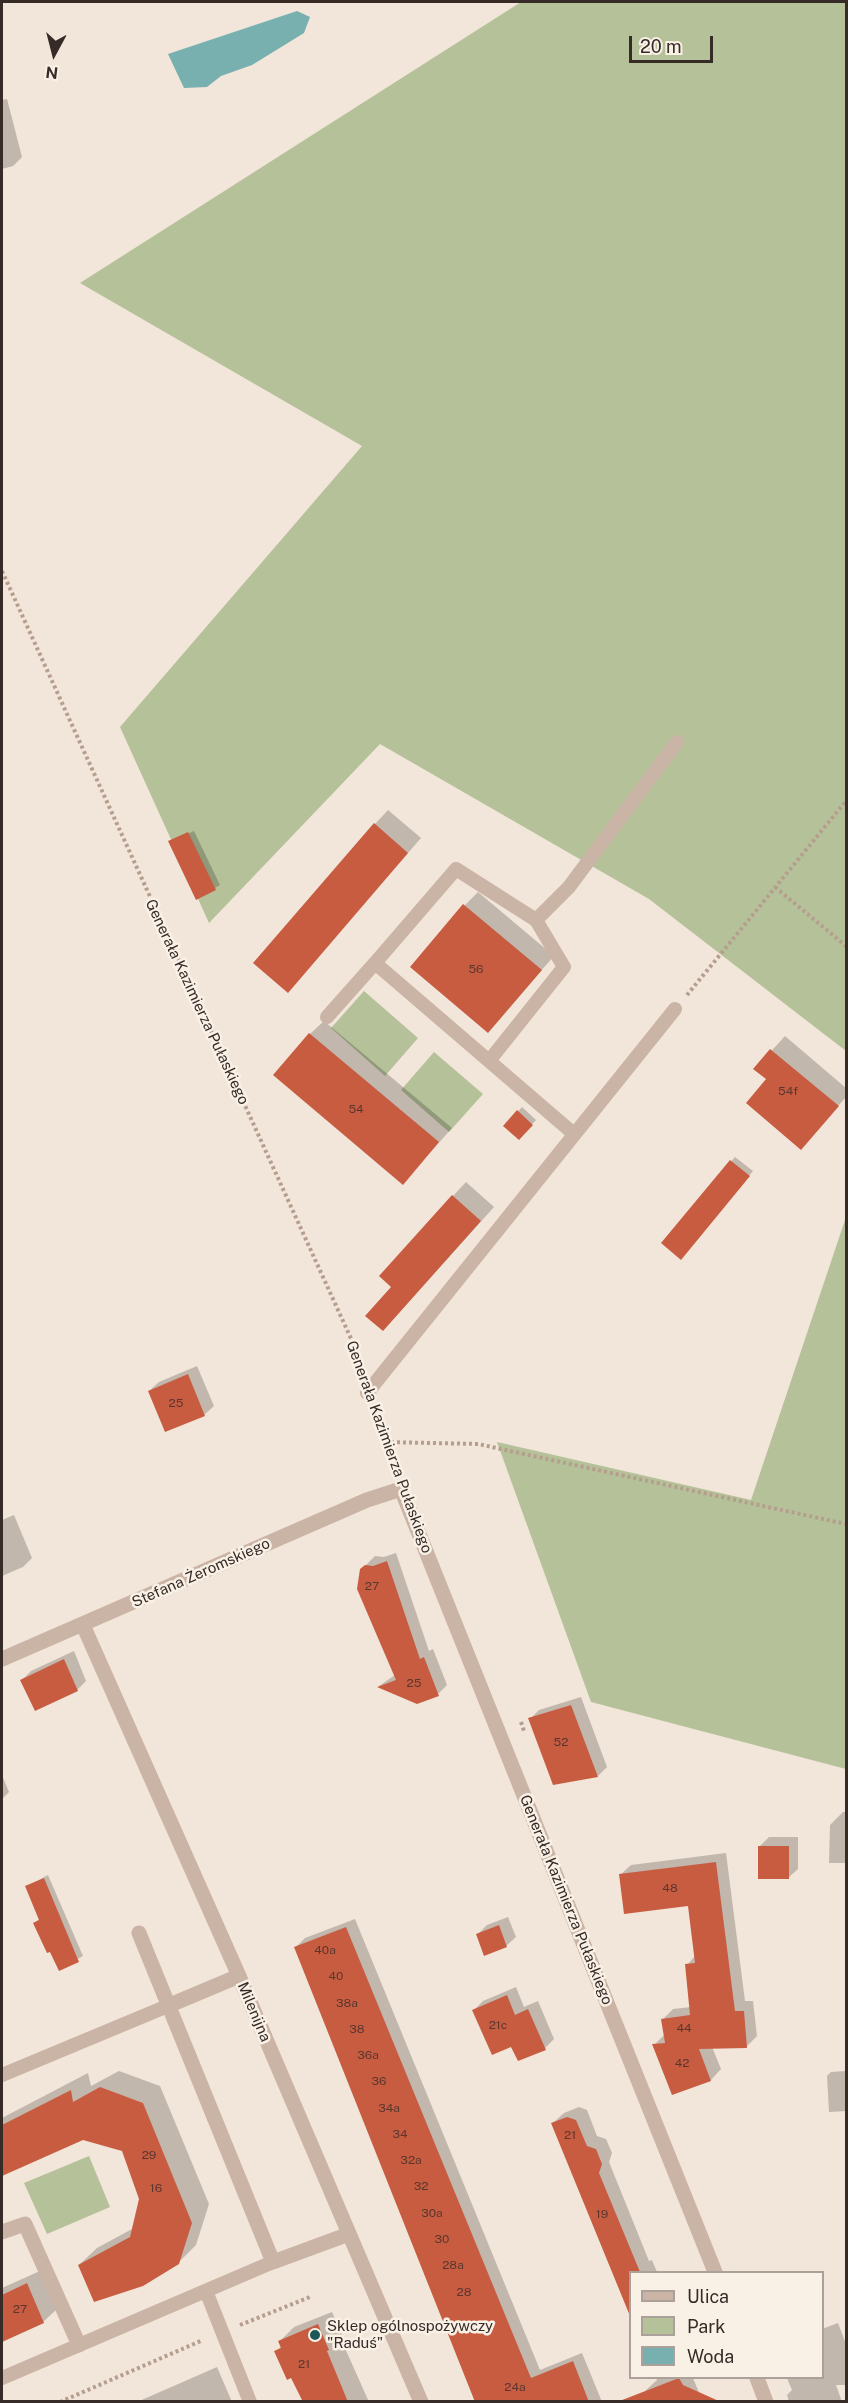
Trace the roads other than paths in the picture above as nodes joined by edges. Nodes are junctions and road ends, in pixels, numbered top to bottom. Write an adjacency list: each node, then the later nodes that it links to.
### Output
1 (677, 742): 2 (lane)
2 (536, 920): 3 (lane); 6 (lane)
3 (375, 963): 5 (lane); 6 (lane)
4 (675, 1009): 7 (lane)
5 (327, 1017)
6 (489, 1061): 7 (lane)
7 (574, 1134): 8 (lane)
8 (367, 1393)
9 (401, 1489): 10 (street, Stefana Żeromskiego); 19 (street, Generała Kazimierza Pułaskiego)
10 (83, 1624): 11 (street, Stefana Żeromskiego); 13 (street, Milenijna)
11 (2, 1659)
12 (139, 1933): 14 (street)
13 (239, 1976): 14 (street); 17 (street, Milenijna)
14 (170, 2005): 15 (lane); 18 (street)
15 (2, 2076)
16 (2, 2232): 21 (street)
17 (349, 2234): 18 (street); 25 (street, Milenijna)
18 (273, 2262): 20 (lane)
19 (715, 2271)
20 (206, 2291): 21 (lane); 24 (lane)
21 (79, 2345): 22 (lane)
22 (2, 2378)
23 (757, 2379): 26 (street)
24 (250, 2402)
25 (421, 2402)
26 (766, 2402)

